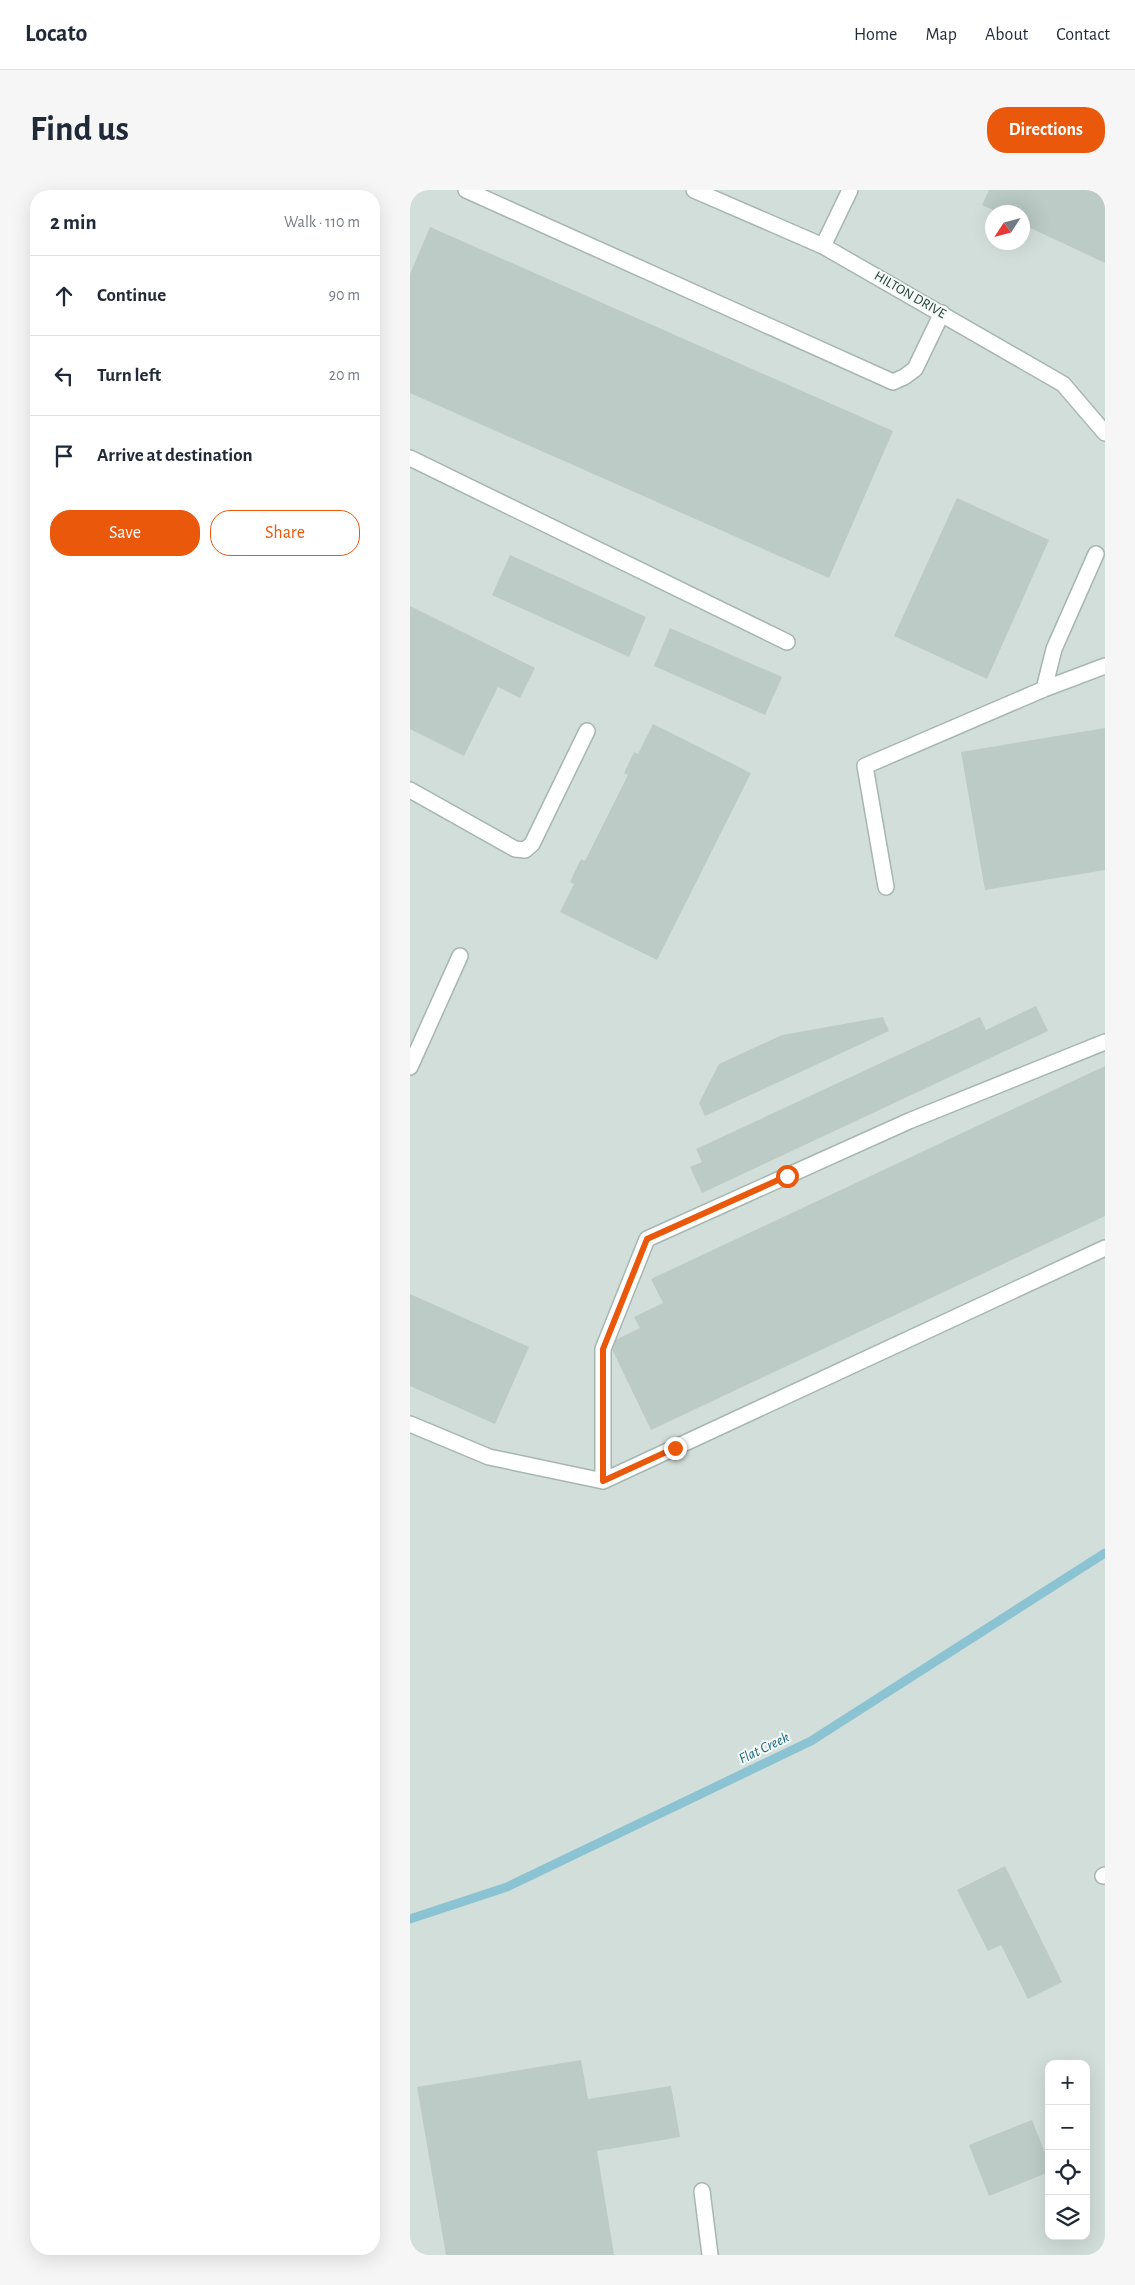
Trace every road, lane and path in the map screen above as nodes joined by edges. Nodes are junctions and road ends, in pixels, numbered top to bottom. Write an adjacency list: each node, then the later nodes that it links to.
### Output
1 (466, 190): 5 (street)
2 (694, 190): 4 (street, HILTON DRIVE)
3 (850, 190): 4 (street)
4 (823, 246): 5 (street, HILTON DRIVE)
5 (942, 313): 6 (street, HILTON DRIVE)
6 (1105, 434)
7 (410, 458): 9 (street)
8 (1096, 554): 11 (street)
9 (787, 642)
10 (1105, 666): 11 (street)
11 (1044, 689): 14 (street)
12 (587, 731): 13 (street)
13 (410, 790)
14 (886, 886)
15 (460, 956): 17 (street)
16 (1105, 1042): 20 (street)
17 (410, 1067)
18 (1105, 1248): 20 (street)
19 (410, 1424): 20 (street)
20 (603, 1481)
21 (702, 2191): 22 (street)
22 (710, 2255)

